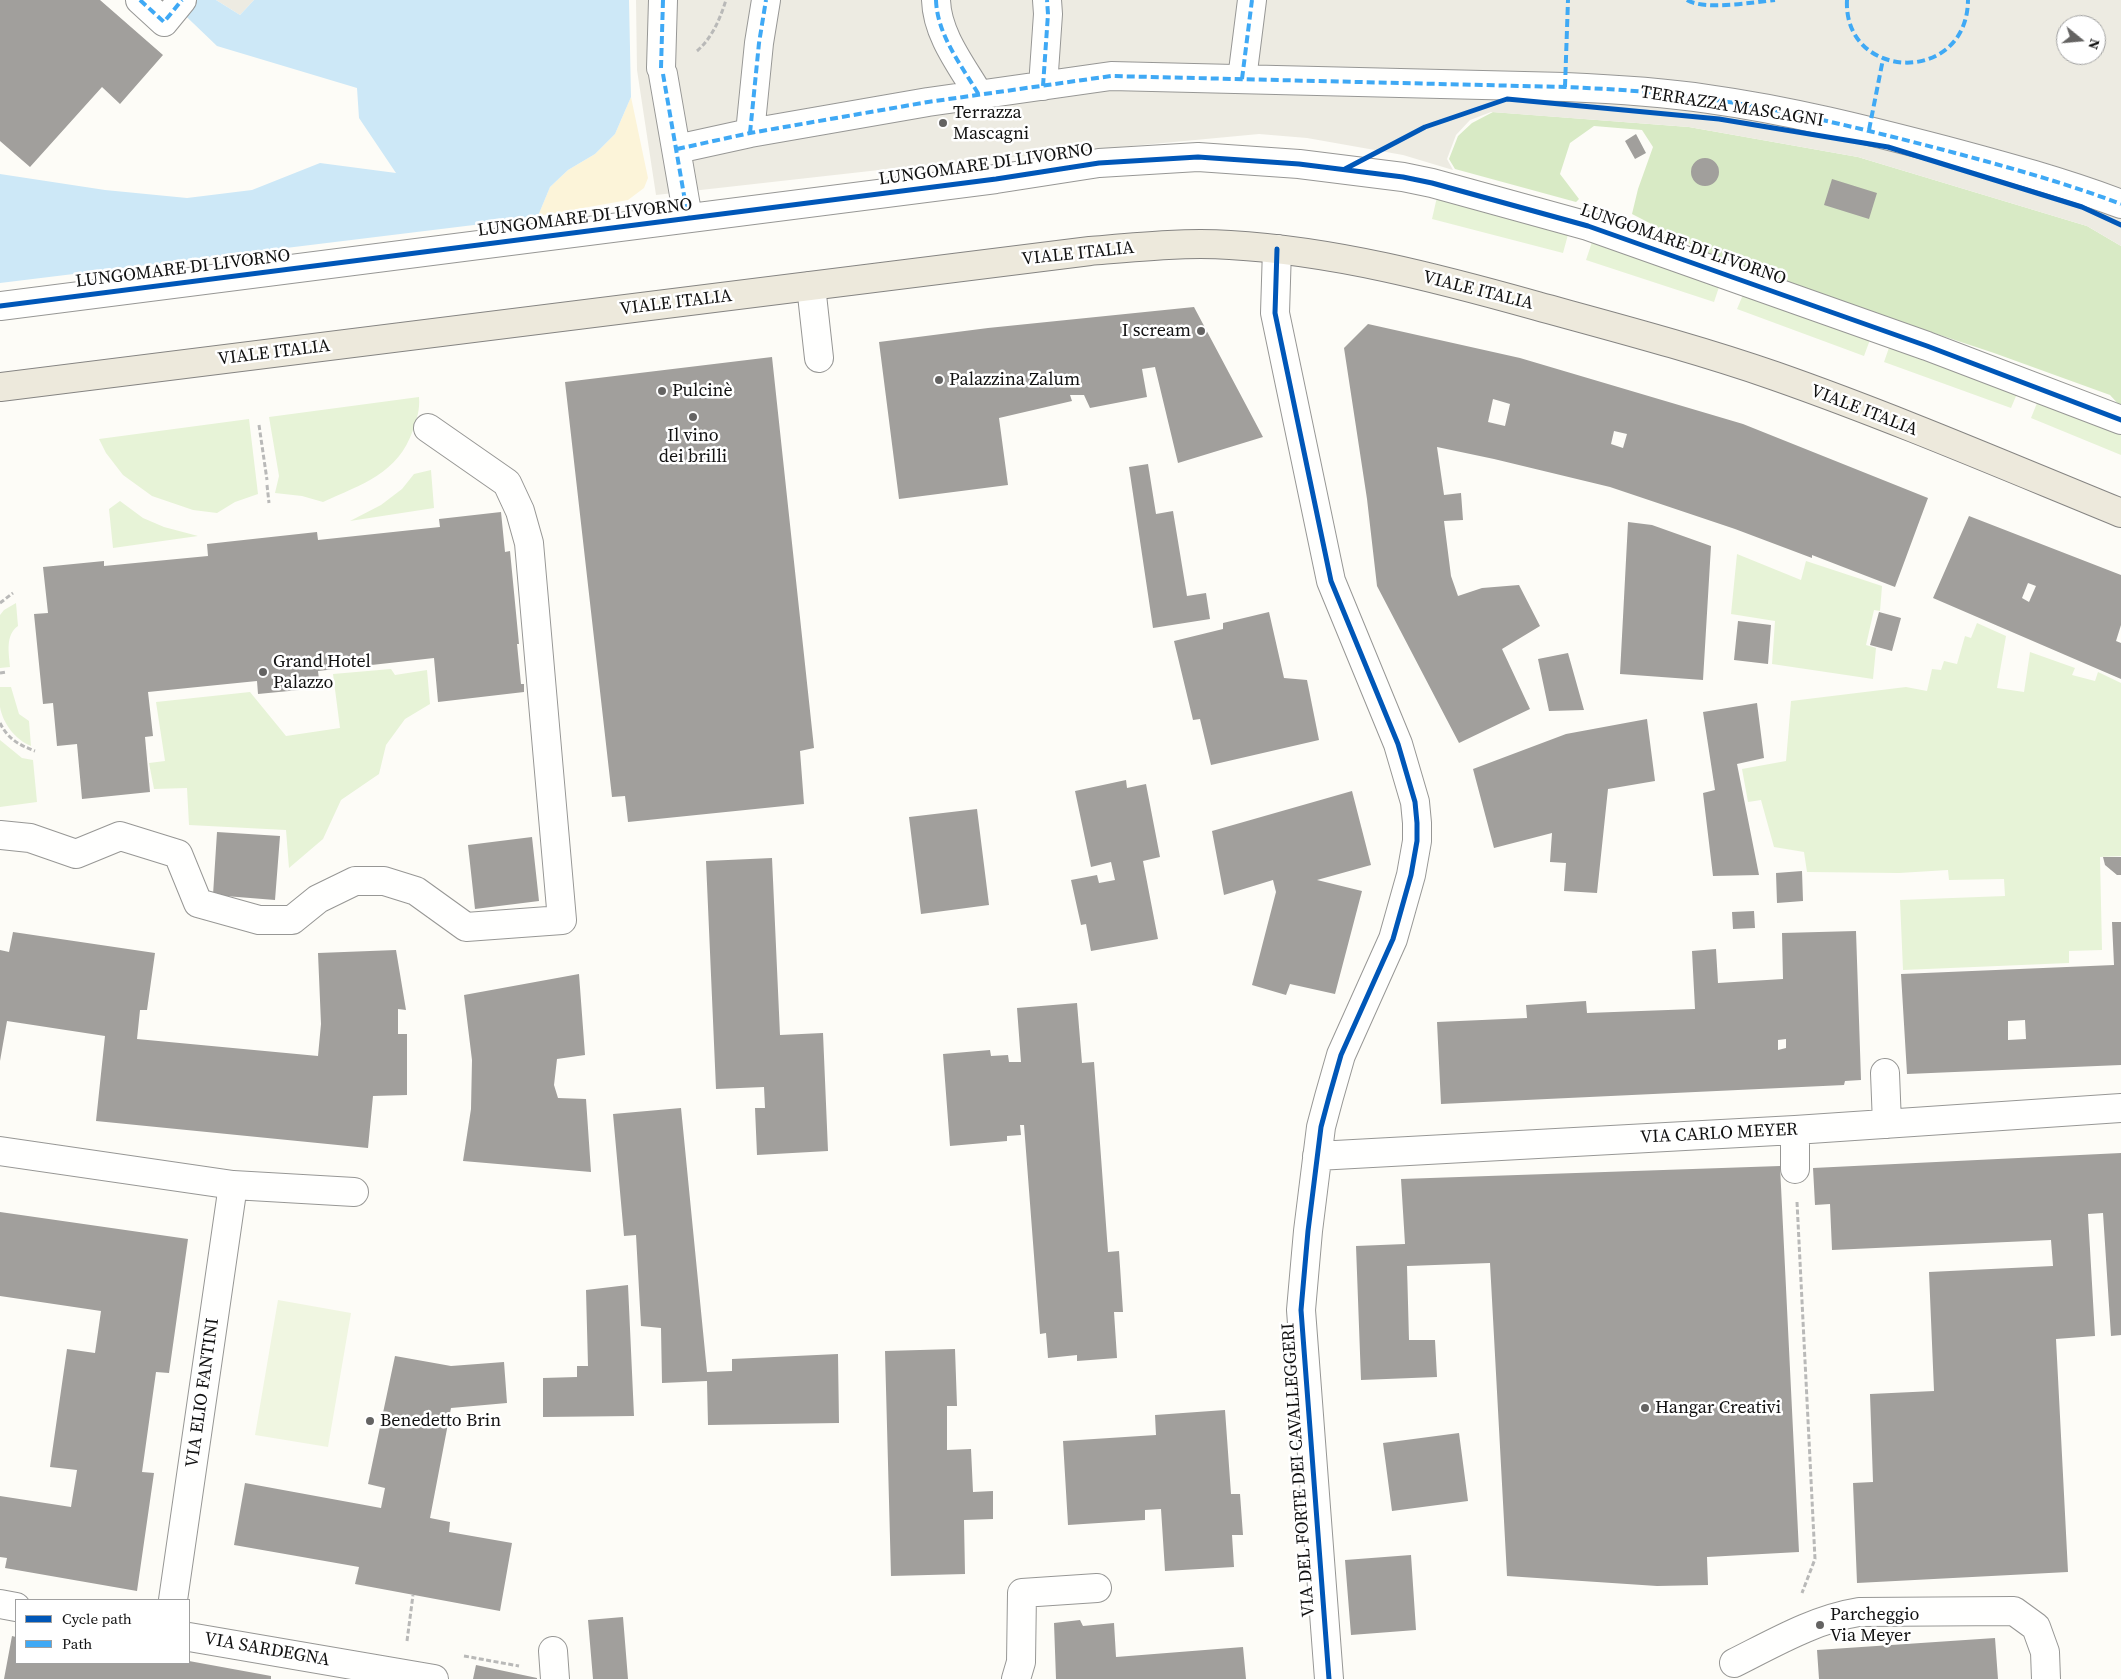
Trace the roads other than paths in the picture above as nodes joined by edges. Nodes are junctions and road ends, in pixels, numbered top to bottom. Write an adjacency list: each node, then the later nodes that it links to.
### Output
1 (140, 0): 7 (street)
2 (662, 0): 12 (street)
3 (766, 0): 11 (street)
4 (936, 0): 10 (street)
5 (1048, 0): 9 (street)
6 (1252, 0): 8 (street)
7 (179, 4)
8 (1242, 79): 9 (street, TERRAZZA MASCAGNI); 13 (street, TERRAZZA MASCAGNI)
9 (1043, 86): 10 (street, TERRAZZA MASCAGNI)
10 (980, 95): 11 (street, TERRAZZA MASCAGNI)
11 (750, 133): 12 (street, TERRAZZA MASCAGNI)
12 (677, 149): 14 (street)
13 (2121, 204)
14 (688, 218): 17 (street, LUNGOMARE DI LIVORNO); 20 (street, LUNGOMARE DI LIVORNO)
15 (1277, 249): 16 (main road, VIALE ITALIA); 22 (main road, VIALE ITALIA); 29 (street, VIA DEL FORTE DEI CAVALLEGGERI)
16 (810, 286): 18 (street); 19 (main road, VIALE ITALIA)
17 (0, 306)
18 (819, 358)
19 (0, 387)
20 (2121, 420)
21 (428, 428): 23 (street)
22 (2121, 513)
23 (0, 836)
24 (1885, 1073): 26 (street)
25 (2121, 1108): 26 (street, VIA CARLO MEYER)
26 (1887, 1124): 27 (street, VIA CARLO MEYER)
27 (1795, 1130): 29 (street, VIA CARLO MEYER); 30 (street)
28 (0, 1151): 31 (street)
29 (1317, 1156): 41 (street, VIA DEL FORTE DEI CAVALLEGGERI)
30 (1795, 1169)
31 (233, 1185): 32 (street); 34 (street, VIA ELIO FANTINI)
32 (354, 1192)
33 (1097, 1588): 40 (street)
34 (173, 1599)
35 (0, 1604): 36 (street)
36 (15, 1607)
37 (190, 1637): 39 (street, VIA SARDEGNA)
38 (1734, 1663): 42 (street)
39 (434, 1679)
40 (1016, 1679)
41 (1328, 1679)
42 (2046, 1679)

